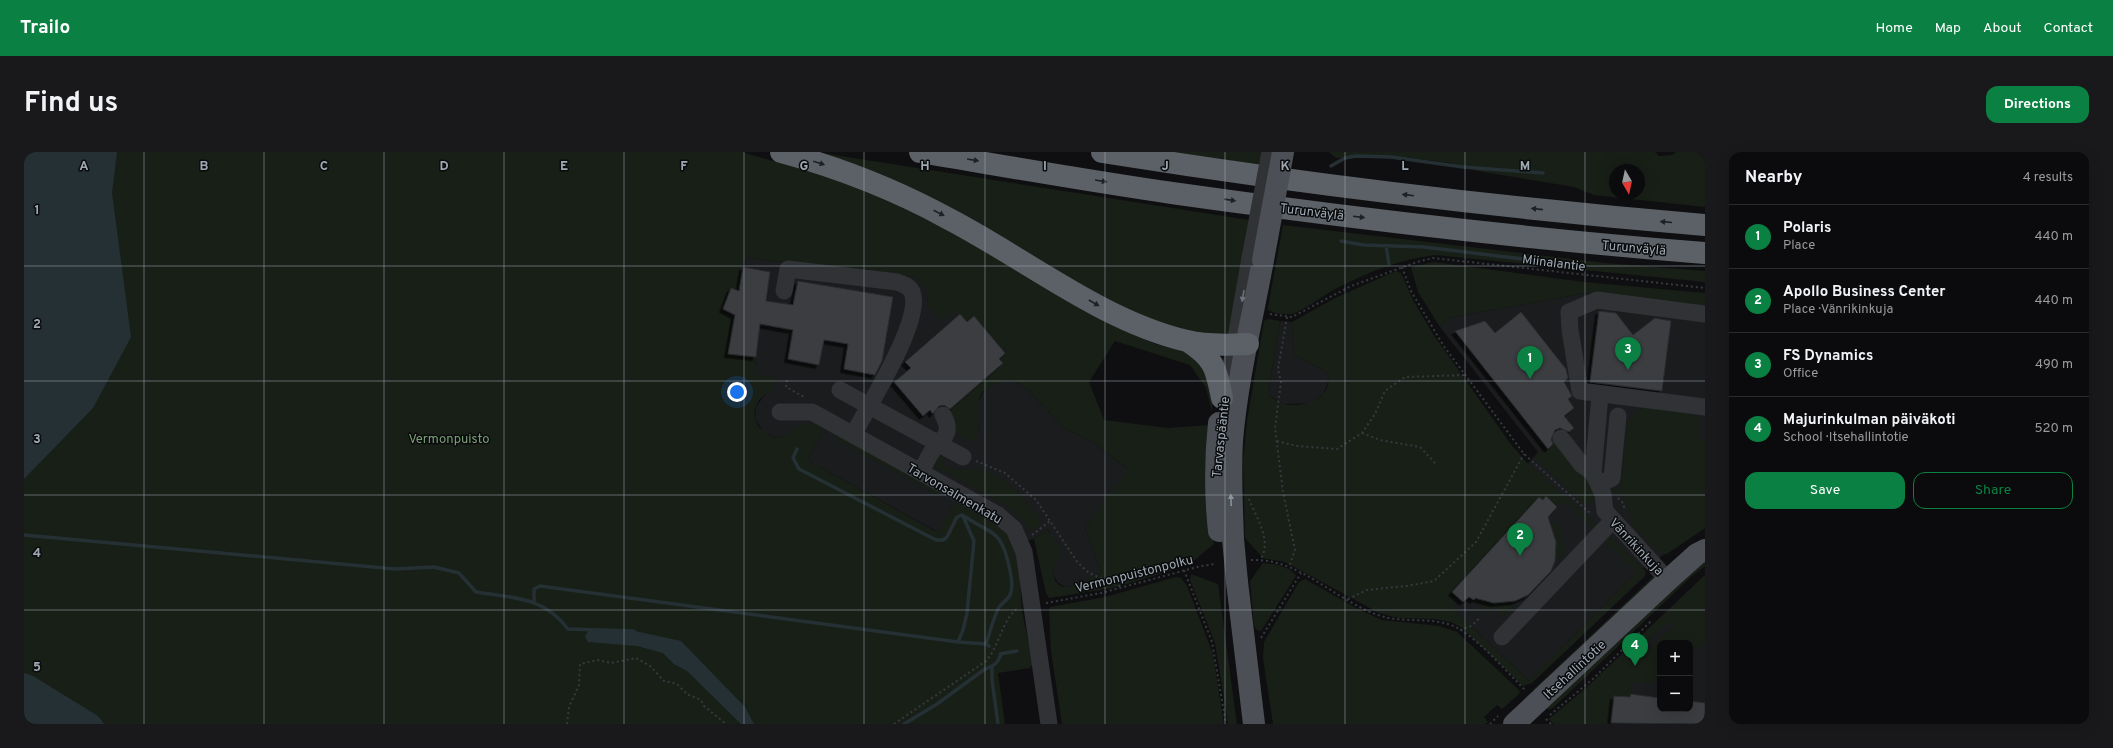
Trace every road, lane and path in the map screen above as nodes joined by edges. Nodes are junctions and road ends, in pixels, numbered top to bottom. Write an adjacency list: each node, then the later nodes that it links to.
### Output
1 (782, 152): 15 (highway, one-way to 15)
2 (920, 152): 7 (highway, Turunväylä, one-way to 7)
3 (1102, 152): 6 (highway, one-way to 3)
4 (1270, 152): 8 (street, Tarvaspääntie, bridge)
5 (1283, 152): 8 (main road, Tarvaspääntie, bridge)
6 (1705, 225)
7 (1705, 253)
8 (1257, 259): 16 (main road, Tarvaspääntie)
9 (1402, 267): 10 (path, Miinalantie); 14 (path, Miinalantie); 17 (path)
10 (1705, 288)
11 (784, 291): 24 (street)
12 (1268, 314): 14 (path)
13 (1705, 314): 20 (street)
14 (1287, 317): 33 (path)
15 (1189, 342): 16 (highway); 22 (highway)
16 (1241, 344): 22 (street, Tarvaspääntie); 44 (main road, Tarvaspääntie, one-way to 16)
17 (1467, 375): 30 (path); 35 (path)
18 (788, 380): 21 (path)
19 (840, 390): 24 (street)
20 (1600, 395): 23 (street); 29 (street)
21 (806, 398)
22 (1222, 398): 44 (main road, Tarvaspääntie)
23 (1647, 401): 25 (street); 28 (street)
24 (868, 405): 31 (street); 34 (street)
25 (1705, 407)
26 (780, 412): 31 (street, Tarvonsalmenkatu)
27 (943, 415): 34 (street)
28 (1618, 416): 29 (street); 39 (street)
29 (1597, 427): 39 (street)
30 (1362, 433): 33 (path); 37 (path)
31 (853, 435): 38 (street, Tarvonsalmenkatu)
32 (1561, 438): 39 (street)
33 (1277, 441): 49 (path)
34 (939, 444): 36 (street); 38 (street)
35 (1524, 454): 42 (path); 55 (path)
36 (963, 457): 41 (path)
37 (1436, 464)
38 (920, 472): 67 (street, Tarvonsalmenkatu)
39 (1596, 479): 42 (street)
40 (1248, 495): 47 (path)
41 (1051, 520): 43 (path); 54 (path)
42 (1608, 520): 52 (street, Vänrikinkuja); 61 (street)
43 (1027, 533)
44 (1226, 540): 53 (main road, Tarvaspääntie, bridge)
45 (1705, 550): 52 (main road, Itsehallintotie)
46 (1247, 560): 47 (path)
47 (1260, 560): 49 (path)
48 (1216, 564): 50 (path, Vermonpuistonpolku)
49 (1289, 567): 51 (path)
50 (1184, 570): 54 (path, Vermonpuistonpolku); 68 (path)
51 (1301, 573): 55 (path); 62 (path)
52 (1668, 580): 63 (main road, Itsehallintotie)
53 (1231, 583): 69 (main road, Tarvaspääntie); 70 (main road, Tarvaspääntie)
54 (1123, 587): 57 (path, Vermonpuistonpolku)
55 (1348, 599): 60 (path)
56 (1017, 608): 66 (path)
57 (1045, 611)
58 (1481, 617): 60 (path)
59 (1653, 619): 63 (path)
60 (1460, 630): 63 (path)
61 (1502, 637)
62 (1258, 642)
63 (1544, 712): 71 (main road, Itsehallintotie); 72 (path)
64 (567, 724): 65 (path)
65 (726, 724)
66 (894, 724)
67 (1049, 724)
68 (1226, 724)
69 (1241, 724)
70 (1254, 724)
71 (1514, 724)
72 (1551, 724)

